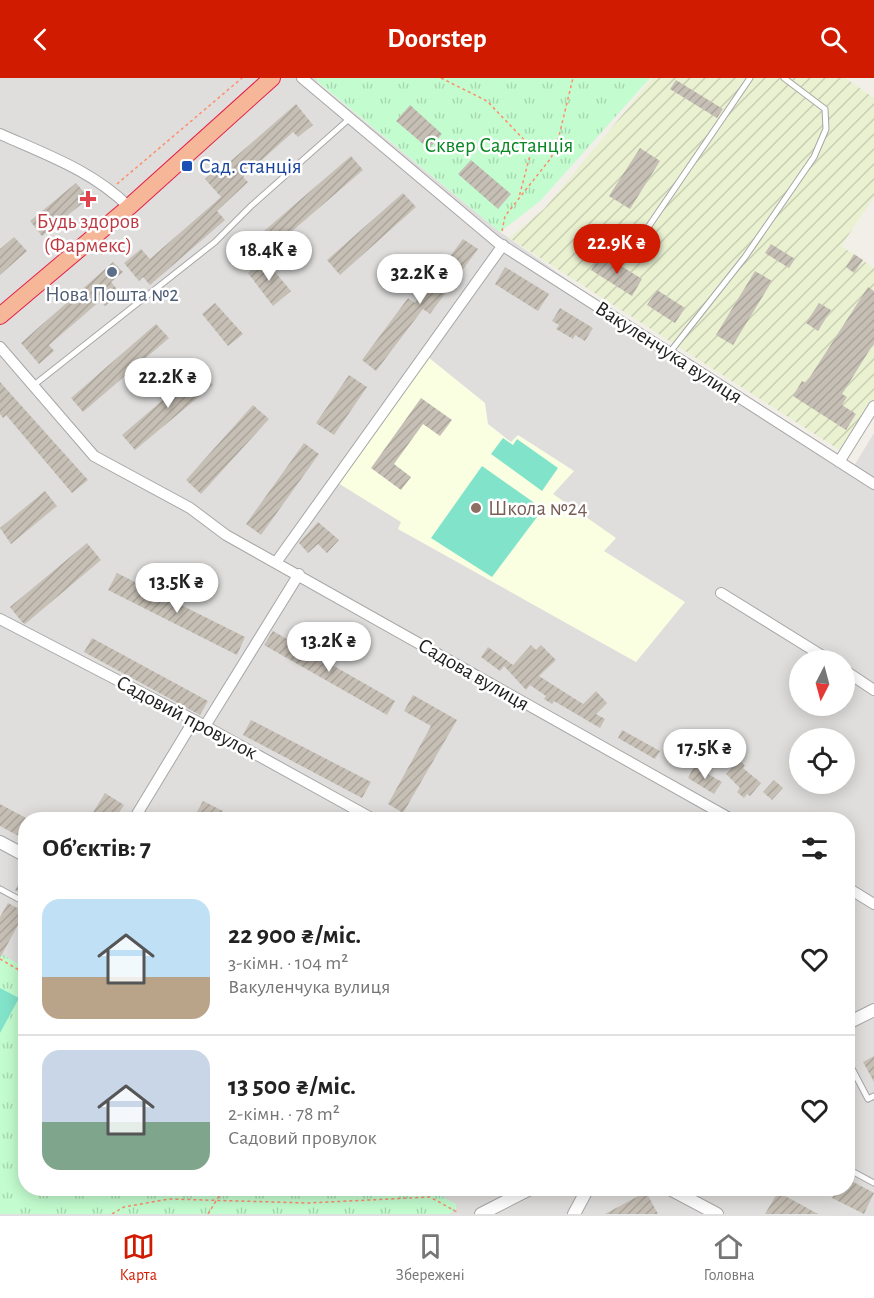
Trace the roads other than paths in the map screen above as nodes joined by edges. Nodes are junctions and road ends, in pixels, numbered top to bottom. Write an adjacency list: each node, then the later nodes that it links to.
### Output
1 (272, 78): 7 (highway)
2 (302, 78): 5 (street, Вакуленчука вулиця)
3 (750, 78): 8 (lane)
4 (784, 78): 12 (lane)
5 (349, 119): 9 (street, Вакуленчука вулиця); 13 (lane)
6 (0, 134): 7 (street)
7 (129, 207): 10 (highway)
8 (638, 242)
9 (500, 244): 12 (street, Вакуленчука вулиця); 17 (street)
10 (0, 316)
11 (0, 346): 13 (street, Садова вулиця)
12 (670, 352): 15 (street, Вакуленчука вулиця)
13 (33, 385): 17 (street, Садова вулиця)
14 (874, 406): 15 (street)
15 (839, 462): 16 (street, Вакуленчука вулиця)
16 (874, 484)
17 (277, 561): 18 (street, Садова вулиця)
18 (299, 574): 25 (street); 28 (street, Садова вулиця)
19 (721, 593): 21 (street)
20 (0, 619): 24 (street, Садовий провулок)
21 (813, 650)
22 (855, 677): 23 (street)
23 (874, 690)
24 (195, 720): 25 (street, Садовий провулок); 26 (street)
25 (205, 726): 27 (street, Садовий провулок)
26 (138, 812)
27 (360, 812)
28 (719, 812)
29 (0, 842): 30 (street)
30 (18, 852)
31 (0, 889): 33 (lane)
32 (855, 892): 34 (street)
33 (18, 899)
34 (874, 904)
35 (874, 1011): 36 (street)
36 (855, 1020)
37 (855, 1074): 38 (lane)
38 (874, 1096)
39 (855, 1173): 40 (lane)
40 (874, 1183)
41 (516, 1196): 44 (street)
42 (584, 1196): 45 (street)
43 (683, 1196): 46 (street)
44 (481, 1214)
45 (574, 1214)
46 (717, 1214)

